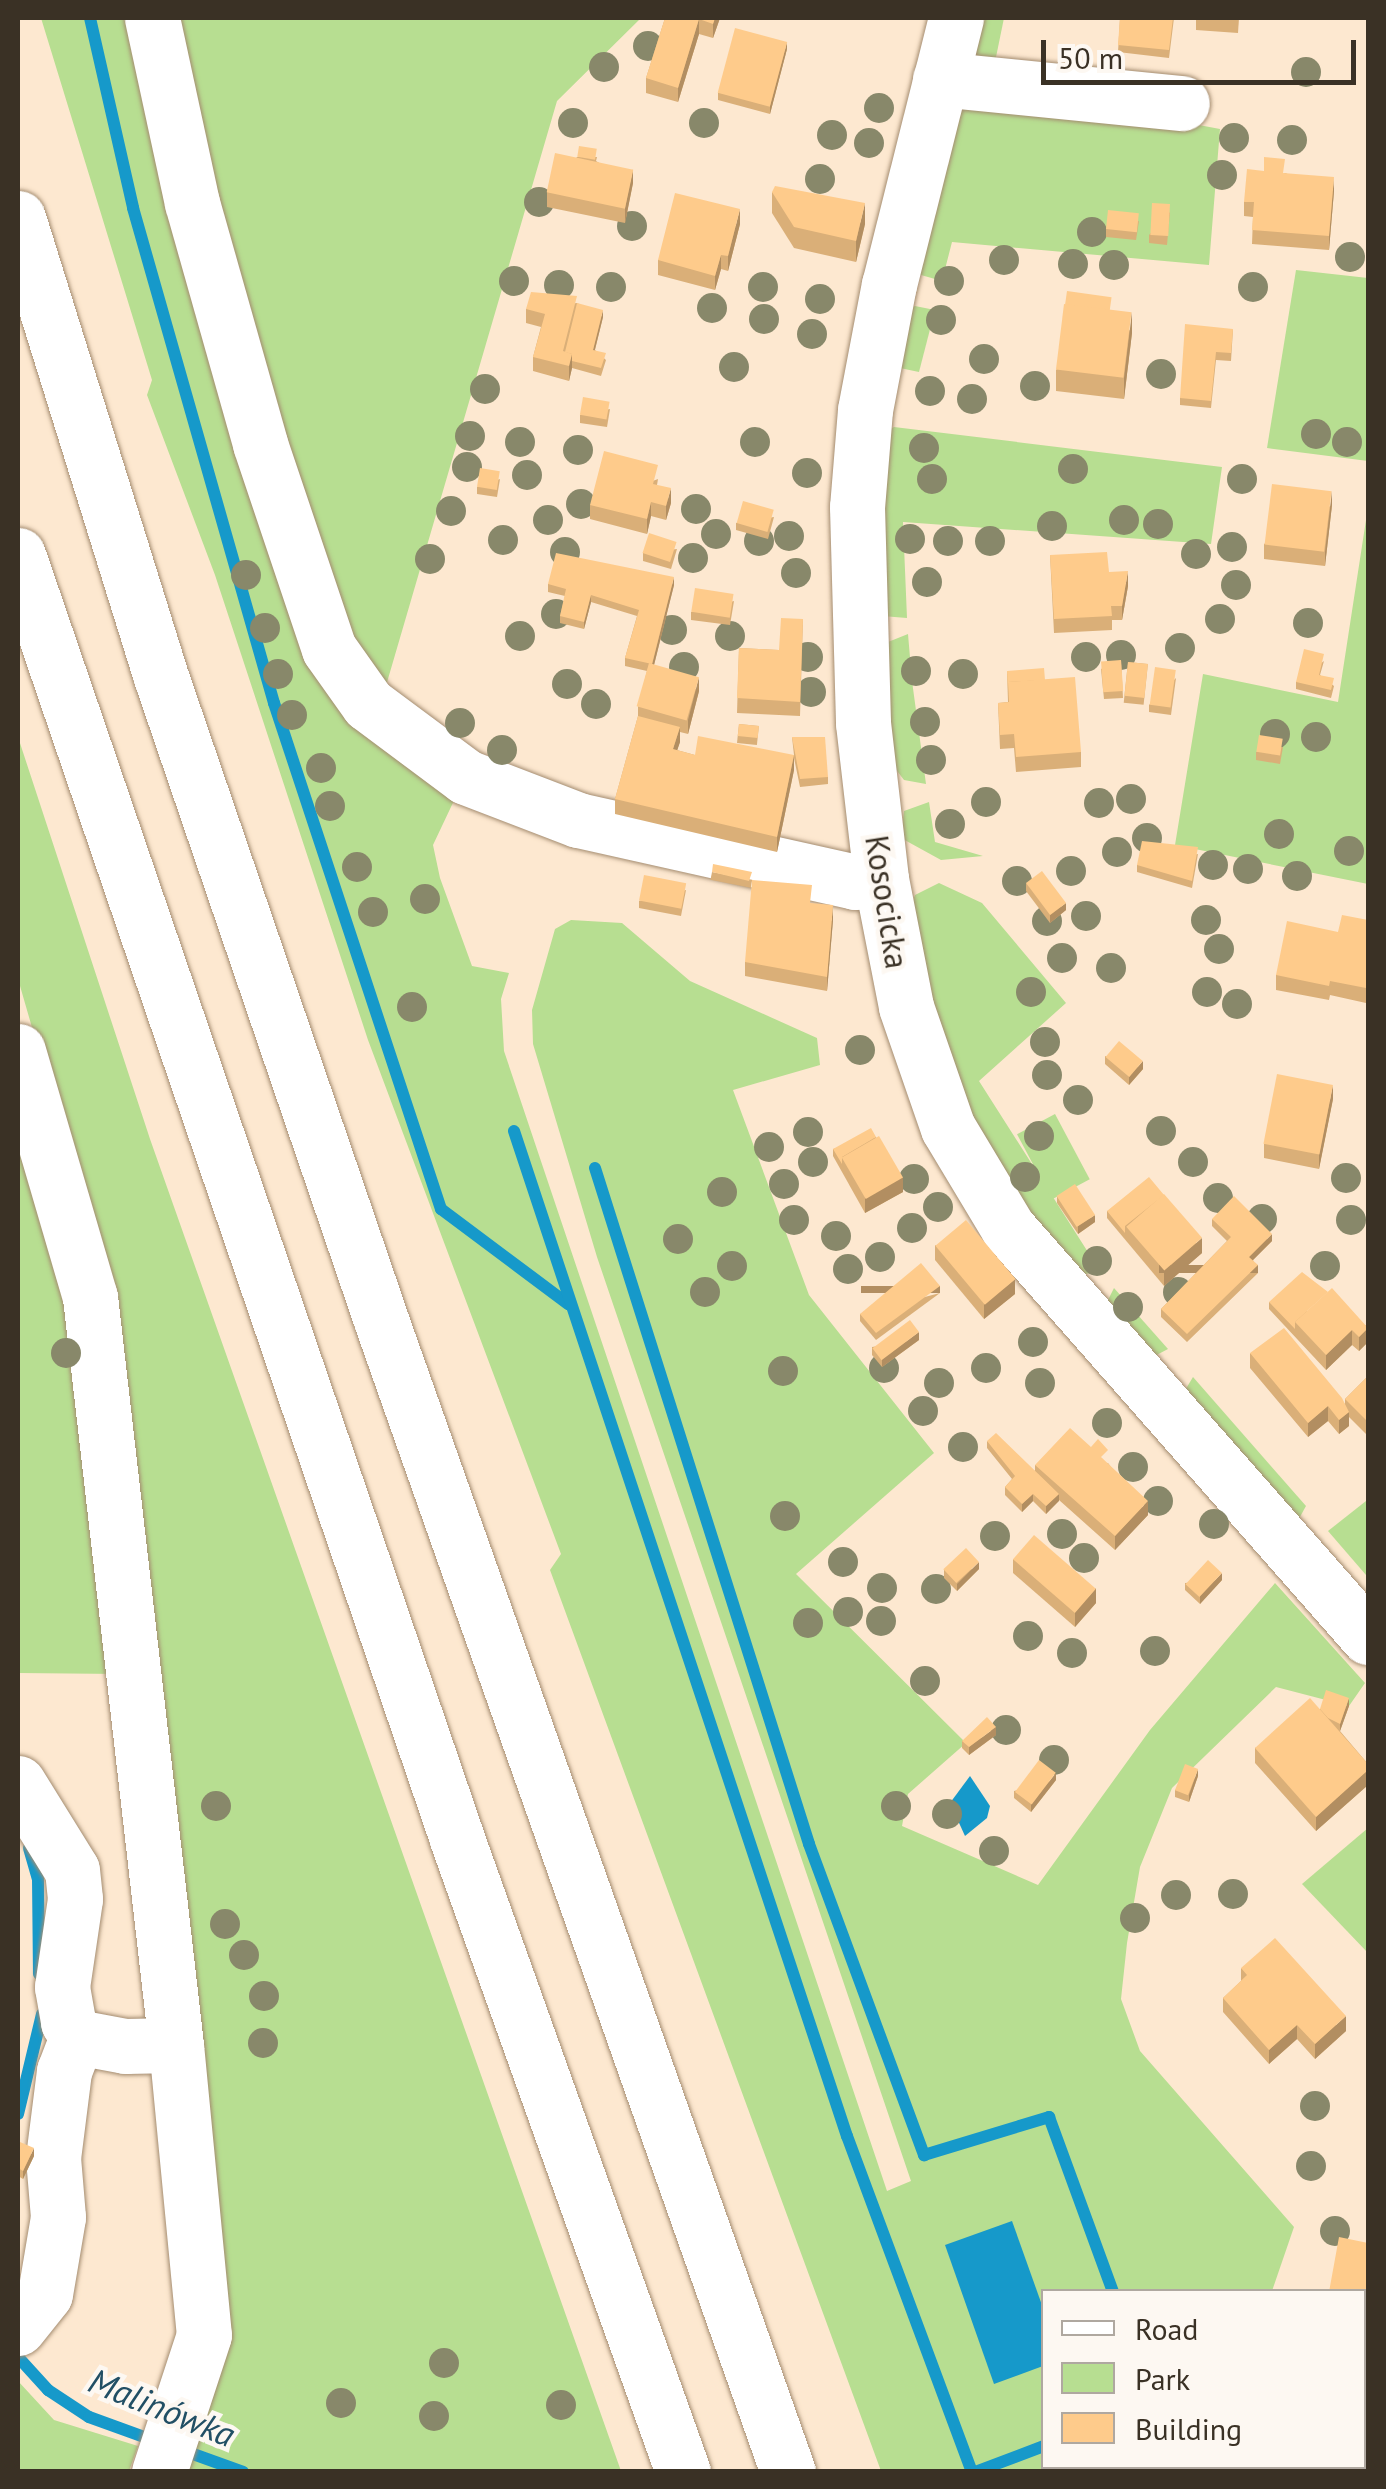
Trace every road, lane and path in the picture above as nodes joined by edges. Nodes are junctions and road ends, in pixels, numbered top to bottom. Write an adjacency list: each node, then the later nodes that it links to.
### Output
1 (152, 18): 7 (main road)
2 (956, 18): 3 (main road, Kosocicka)
3 (940, 79): 4 (main road); 7 (main road, Kosocicka)
4 (1182, 103)
5 (18, 218): 16 (main road)
6 (18, 555): 15 (main road)
7 (880, 879): 9 (main road, Kosocicka)
8 (18, 1051): 12 (main road)
9 (1368, 1637)
10 (18, 1782): 11 (main road)
11 (77, 2037): 12 (main road); 13 (main road)
12 (176, 2045): 14 (main road)
13 (18, 2328)
14 (159, 2472)
15 (683, 2472)
16 (788, 2472)

